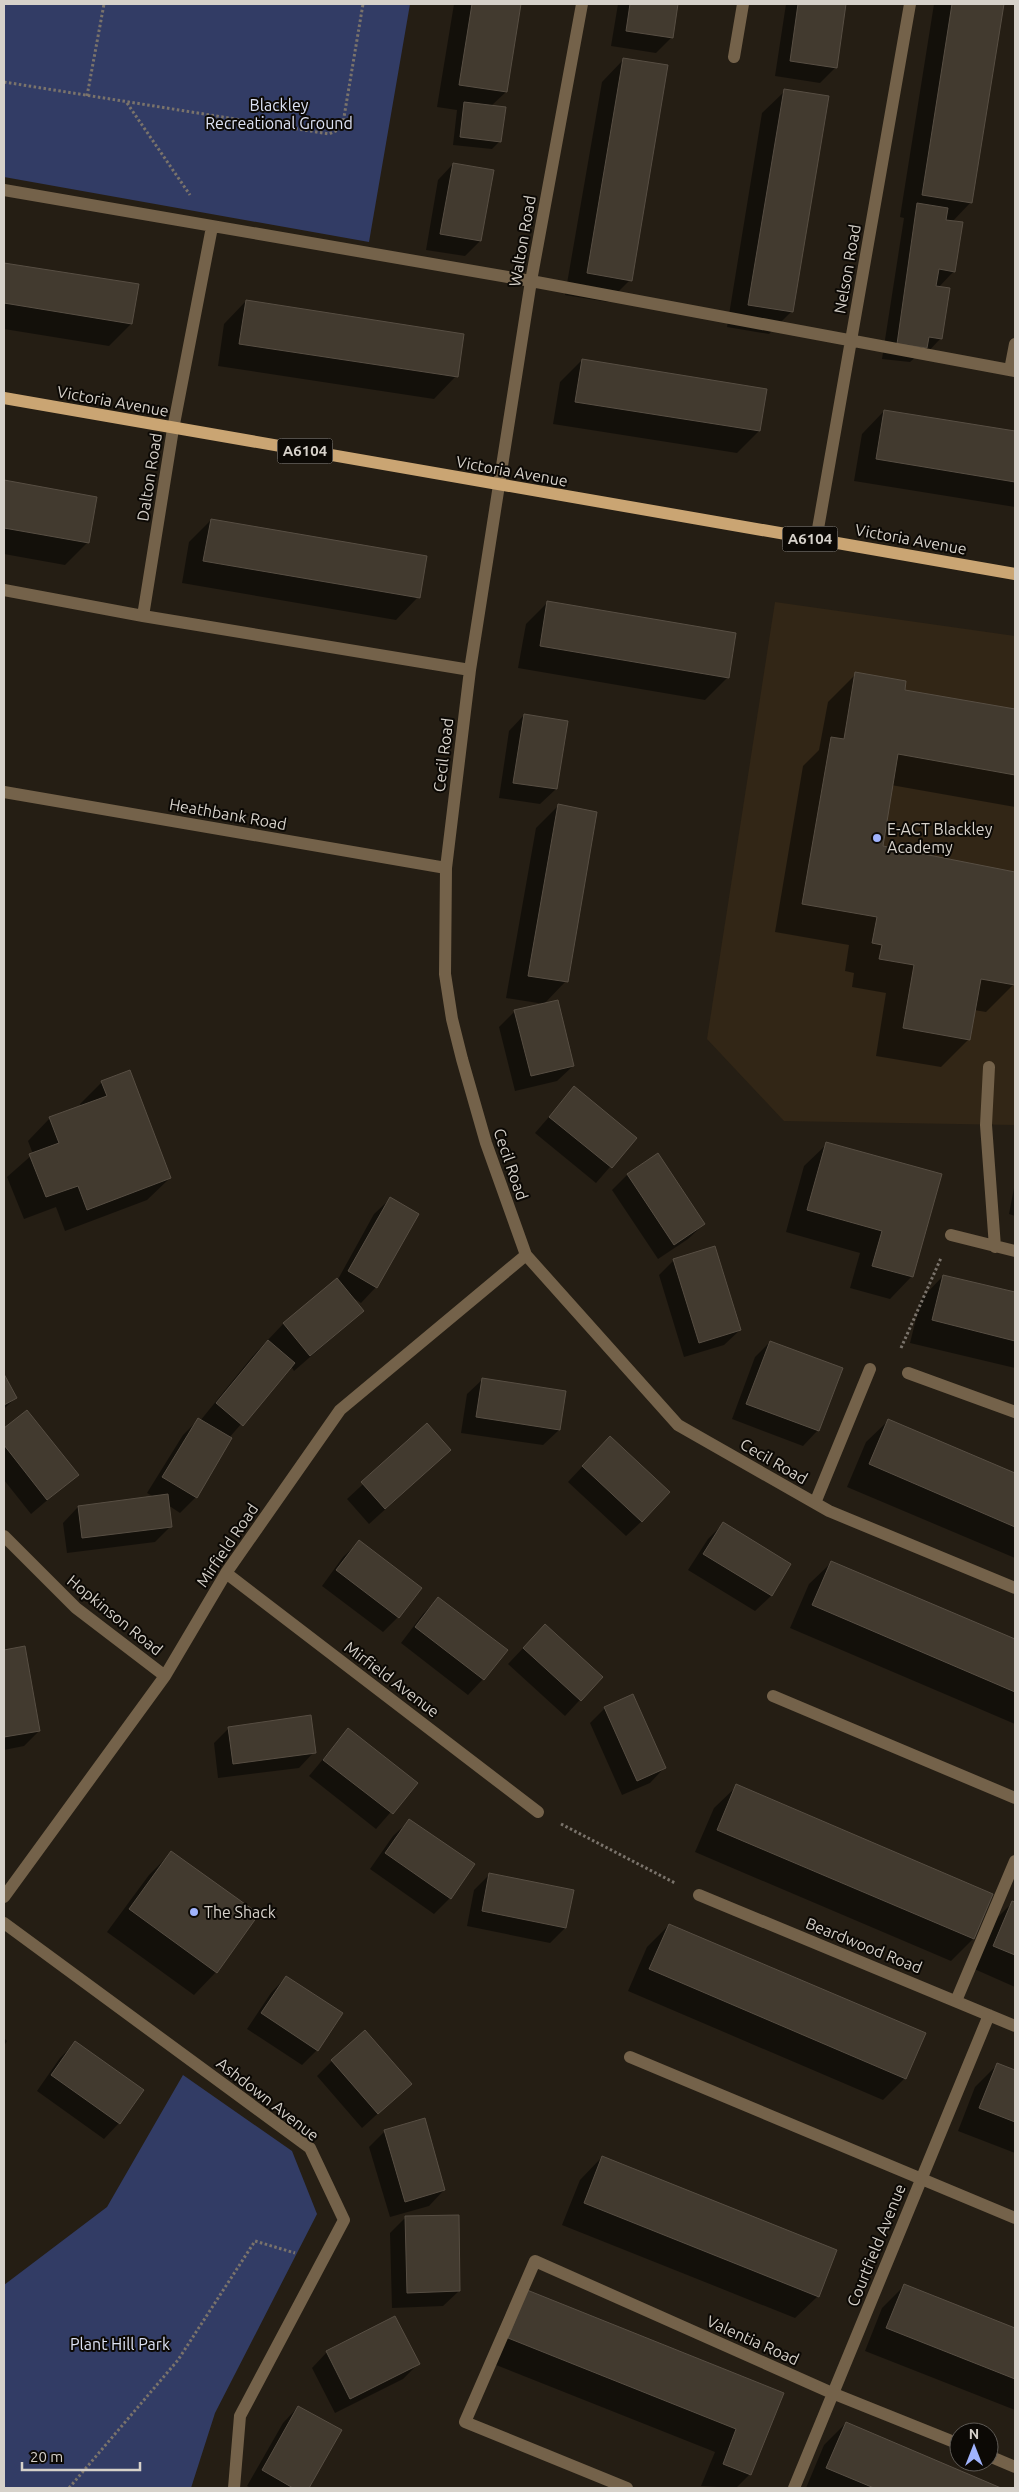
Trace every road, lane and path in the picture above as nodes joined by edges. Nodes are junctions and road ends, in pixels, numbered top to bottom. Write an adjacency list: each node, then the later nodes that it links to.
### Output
1 (104, 4): 8 (path)
2 (363, 4): 9 (path)
3 (582, 4): 12 (street, Walton Road)
4 (743, 4): 6 (street)
5 (910, 4): 13 (street, Nelson Road)
6 (734, 57)
7 (4, 82): 8 (path)
8 (87, 96): 9 (path)
9 (126, 103): 11 (path)
10 (4, 190): 11 (street)
11 (212, 226): 12 (street); 17 (street, Dalton Road)
12 (531, 281): 13 (street); 18 (street, Walton Road)
13 (851, 341): 15 (street); 19 (street, Nelson Road)
14 (1015, 344): 15 (street)
15 (1013, 370)
16 (4, 398): 17 (main road, Victoria Avenue / A6104)
17 (173, 429): 18 (main road, Victoria Avenue / A6104); 22 (street, Dalton Road)
18 (499, 485): 19 (main road, Victoria Avenue / A6104); 23 (street, Cecil Road)
19 (816, 540): 20 (main road, Victoria Avenue / A6104)
20 (1015, 574)
21 (4, 590): 22 (street)
22 (143, 616): 23 (street)
23 (470, 670): 25 (street, Cecil Road)
24 (4, 792): 25 (street, Heathbank Road)
25 (446, 868): 30 (street, Cecil Road)
26 (989, 1067): 28 (street)
27 (951, 1235): 28 (street)
28 (995, 1247): 29 (street)
29 (1015, 1251)
30 (526, 1255): 34 (street, Cecil Road); 36 (street, Mirfield Road)
31 (870, 1369): 34 (street)
32 (908, 1373): 33 (street)
33 (1015, 1412)
34 (815, 1503): 37 (street, Cecil Road)
35 (4, 1536): 38 (street, Hopkinson Road)
36 (226, 1573): 38 (street, Mirfield Road); 41 (street, Mirfield Avenue)
37 (1015, 1588)
38 (165, 1676): 44 (street, Mirfield Road)
39 (773, 1696): 40 (street)
40 (1015, 1798)
41 (538, 1812): 43 (path)
42 (1015, 1861): 46 (street)
43 (699, 1895): 46 (street, Beardwood Road)
44 (4, 1897)
45 (4, 1923): 52 (street, Ashdown Avenue)
46 (956, 2001): 47 (street, Beardwood Road)
47 (989, 2015): 48 (street, Beardwood Road); 50 (street, Courtfield Avenue)
48 (1015, 2026)
49 (630, 2057): 50 (street)
50 (922, 2178): 51 (street); 53 (street, Courtfield Avenue)
51 (1015, 2218)
52 (322, 2261): 57 (path); 58 (street, Ashdown Avenue)
53 (832, 2393): 54 (street, Valentia Road); 59 (street, Valentia Road); 60 (street, Courtfield Avenue)
54 (949, 2440)
55 (999, 2460): 56 (street)
56 (1015, 2467)
57 (69, 2488)
58 (234, 2488)
59 (627, 2488)
60 (794, 2488)

